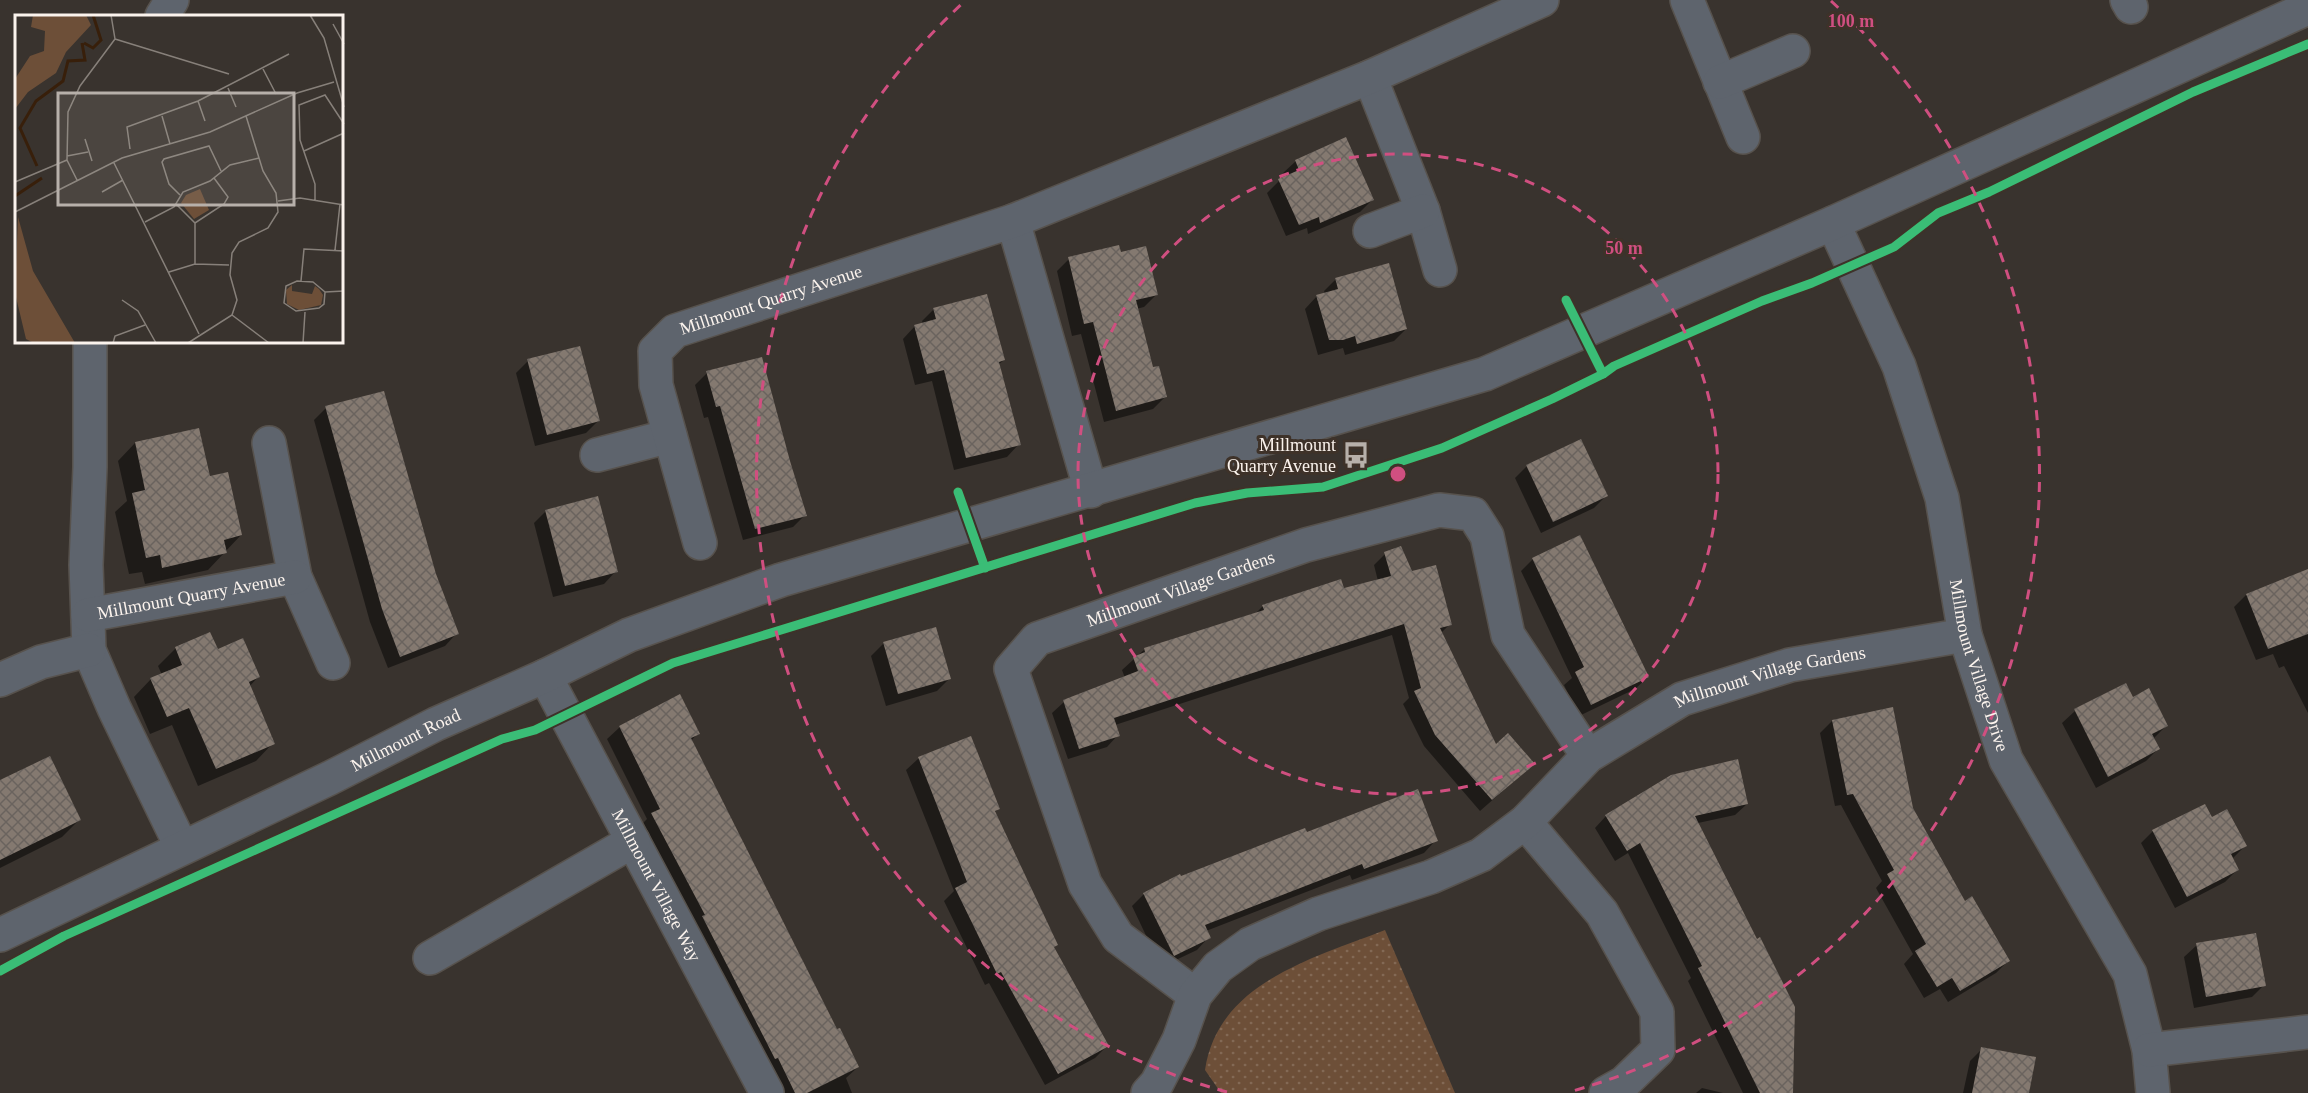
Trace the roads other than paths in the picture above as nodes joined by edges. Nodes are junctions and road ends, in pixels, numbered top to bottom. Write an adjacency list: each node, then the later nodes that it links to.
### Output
1 (172, 0): 5 (street)
2 (1542, 0): 7 (street, Millmount Quarry Avenue)
3 (1687, 0): 8 (street)
4 (2308, 8): 12 (street, Millmount Road)
5 (163, 15)
6 (1793, 51): 8 (street)
7 (1370, 78): 10 (street); 11 (street, Millmount Quarry Avenue)
8 (1720, 82): 9 (street)
9 (1743, 137)
10 (1423, 211): 13 (street); 14 (street)
11 (1013, 221): 16 (street, Millmount Quarry Avenue); 19 (street)
12 (1833, 223): 19 (street, Millmount Road); 23 (street, Millmount Village Drive)
13 (1370, 231)
14 (1440, 270)
15 (90, 344): 22 (street)
16 (670, 436): 18 (street); 20 (street, Millmount Quarry Avenue)
17 (269, 443): 21 (street, Millmount Quarry Avenue)
18 (597, 455)
19 (1090, 491): 26 (street, Millmount Road)
20 (700, 543)
21 (295, 577): 22 (street, Millmount Quarry Avenue); 25 (street, Millmount Quarry Avenue)
22 (88, 615): 24 (street)
23 (1965, 635): 28 (street, Millmount Village Gardens); 36 (street, Millmount Village Drive)
24 (89, 650): 27 (street); 31 (street)
25 (333, 663)
26 (545, 676): 30 (street, Millmount Village Way); 31 (street, Millmount Road)
27 (0, 680)
28 (1588, 756): 29 (street, Millmount Village Gardens); 34 (street, Millmount Village Gardens)
29 (1525, 822): 34 (street, Millmount Village Gardens); 39 (street)
30 (633, 842): 33 (street); 38 (street, Millmount Village Way)
31 (182, 848): 32 (street, Millmount Road)
32 (0, 935)
33 (430, 958)
34 (1195, 995): 37 (street, Millmount Village Gardens)
35 (2308, 1032): 36 (street)
36 (2149, 1050): 40 (street, Millmount Village Drive)
37 (1158, 1090)
38 (767, 1093)
39 (1606, 1093)
40 (2153, 1093)

